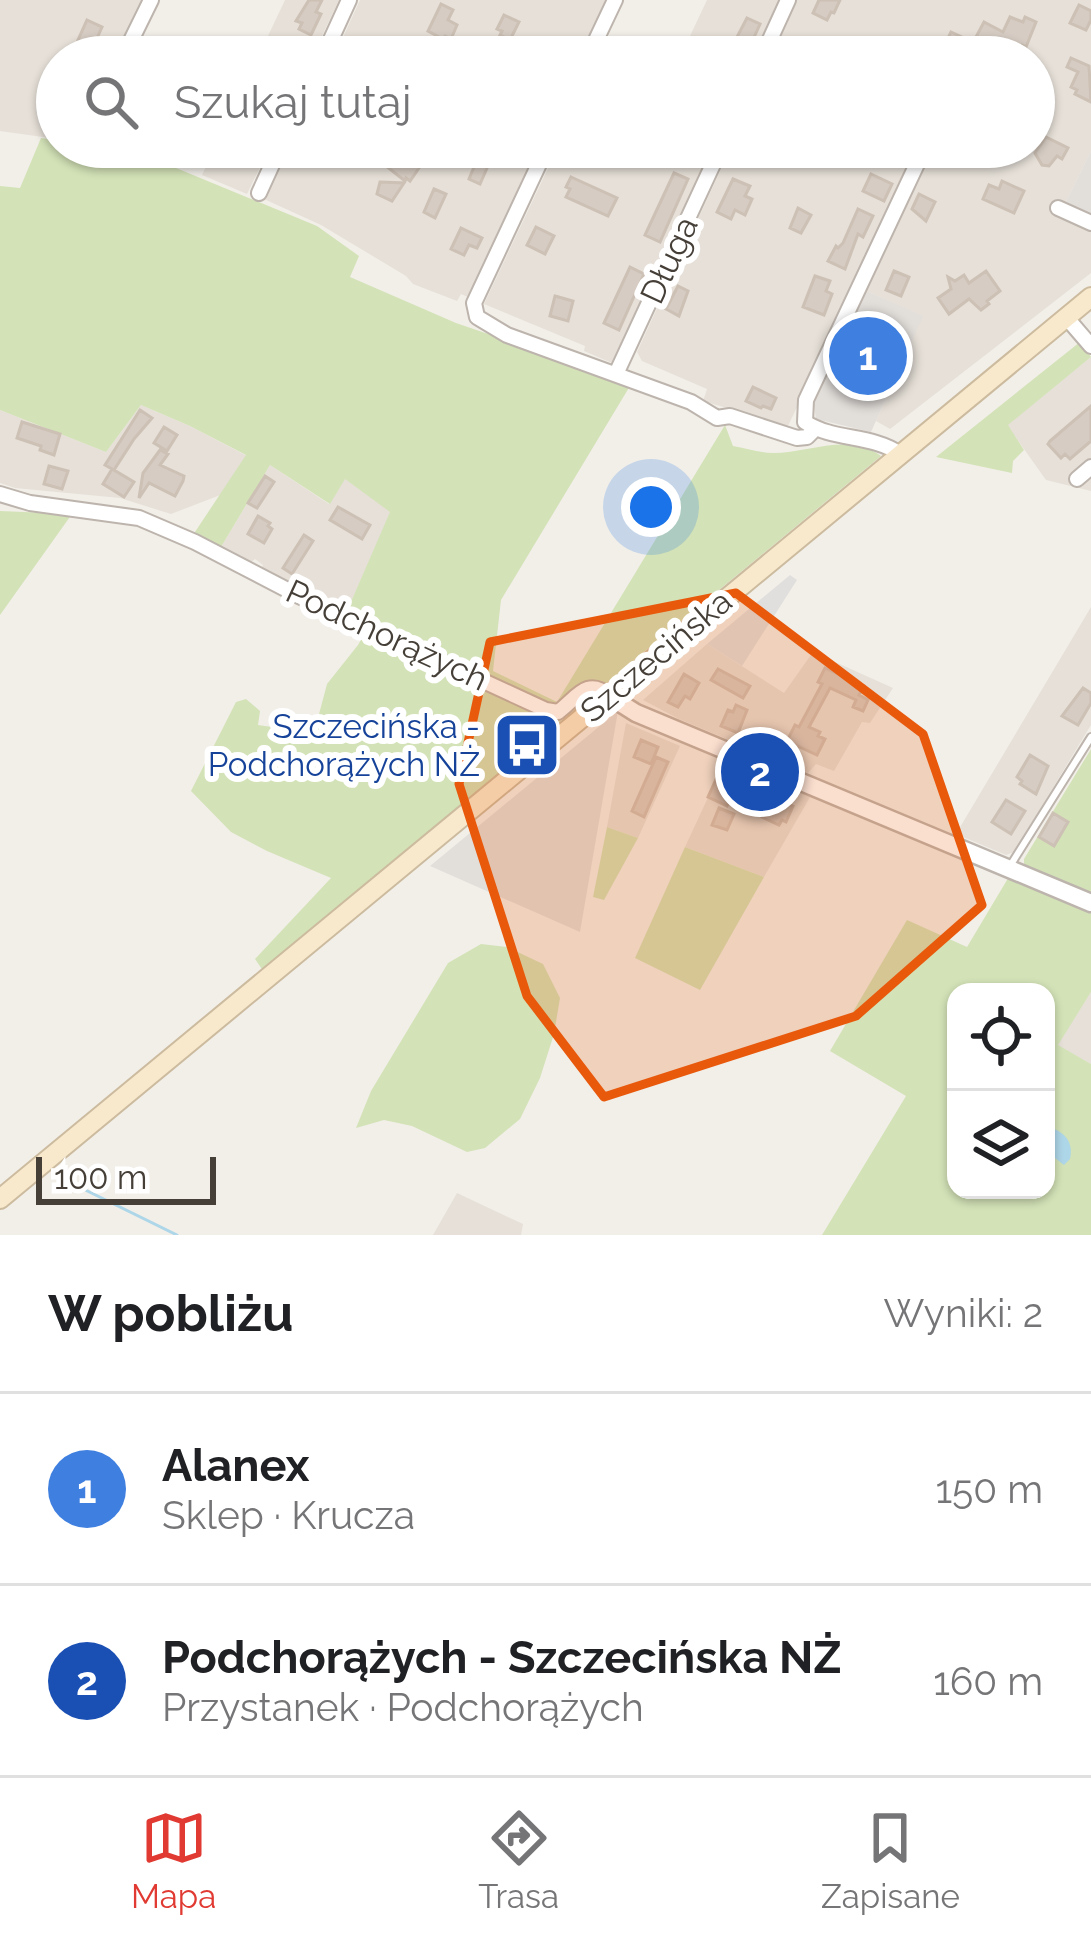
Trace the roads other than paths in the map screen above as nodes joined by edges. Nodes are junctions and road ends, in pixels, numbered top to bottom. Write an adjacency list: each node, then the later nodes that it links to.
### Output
1 (151, 0): 5 (street)
2 (349, 0): 6 (street)
3 (615, 0): 7 (street)
4 (788, 0): 8 (street)
5 (133, 36)
6 (332, 36)
7 (599, 36)
8 (772, 36)
9 (270, 168): 13 (street)
10 (537, 168): 19 (street)
11 (711, 168): 19 (street, Długa)
12 (916, 168): 20 (street)
13 (259, 193)
14 (1058, 208): 15 (street)
15 (1091, 223)
16 (1091, 297): 17 (main road, Szczecińska)
17 (1066, 317): 18 (street); 21 (main road, Szczecińska)
18 (1091, 346)
19 (616, 374): 20 (street)
20 (815, 429): 21 (street)
21 (901, 454): 25 (main road, Szczecińska)
22 (1091, 467): 23 (street)
23 (1078, 479)
24 (0, 494): 25 (street, Podchorążych)
25 (609, 696): 27 (street); 29 (main road, Szczecińska)
26 (1091, 737): 27 (lane)
27 (1008, 868): 28 (street)
28 (1091, 904)
29 (0, 1199)

